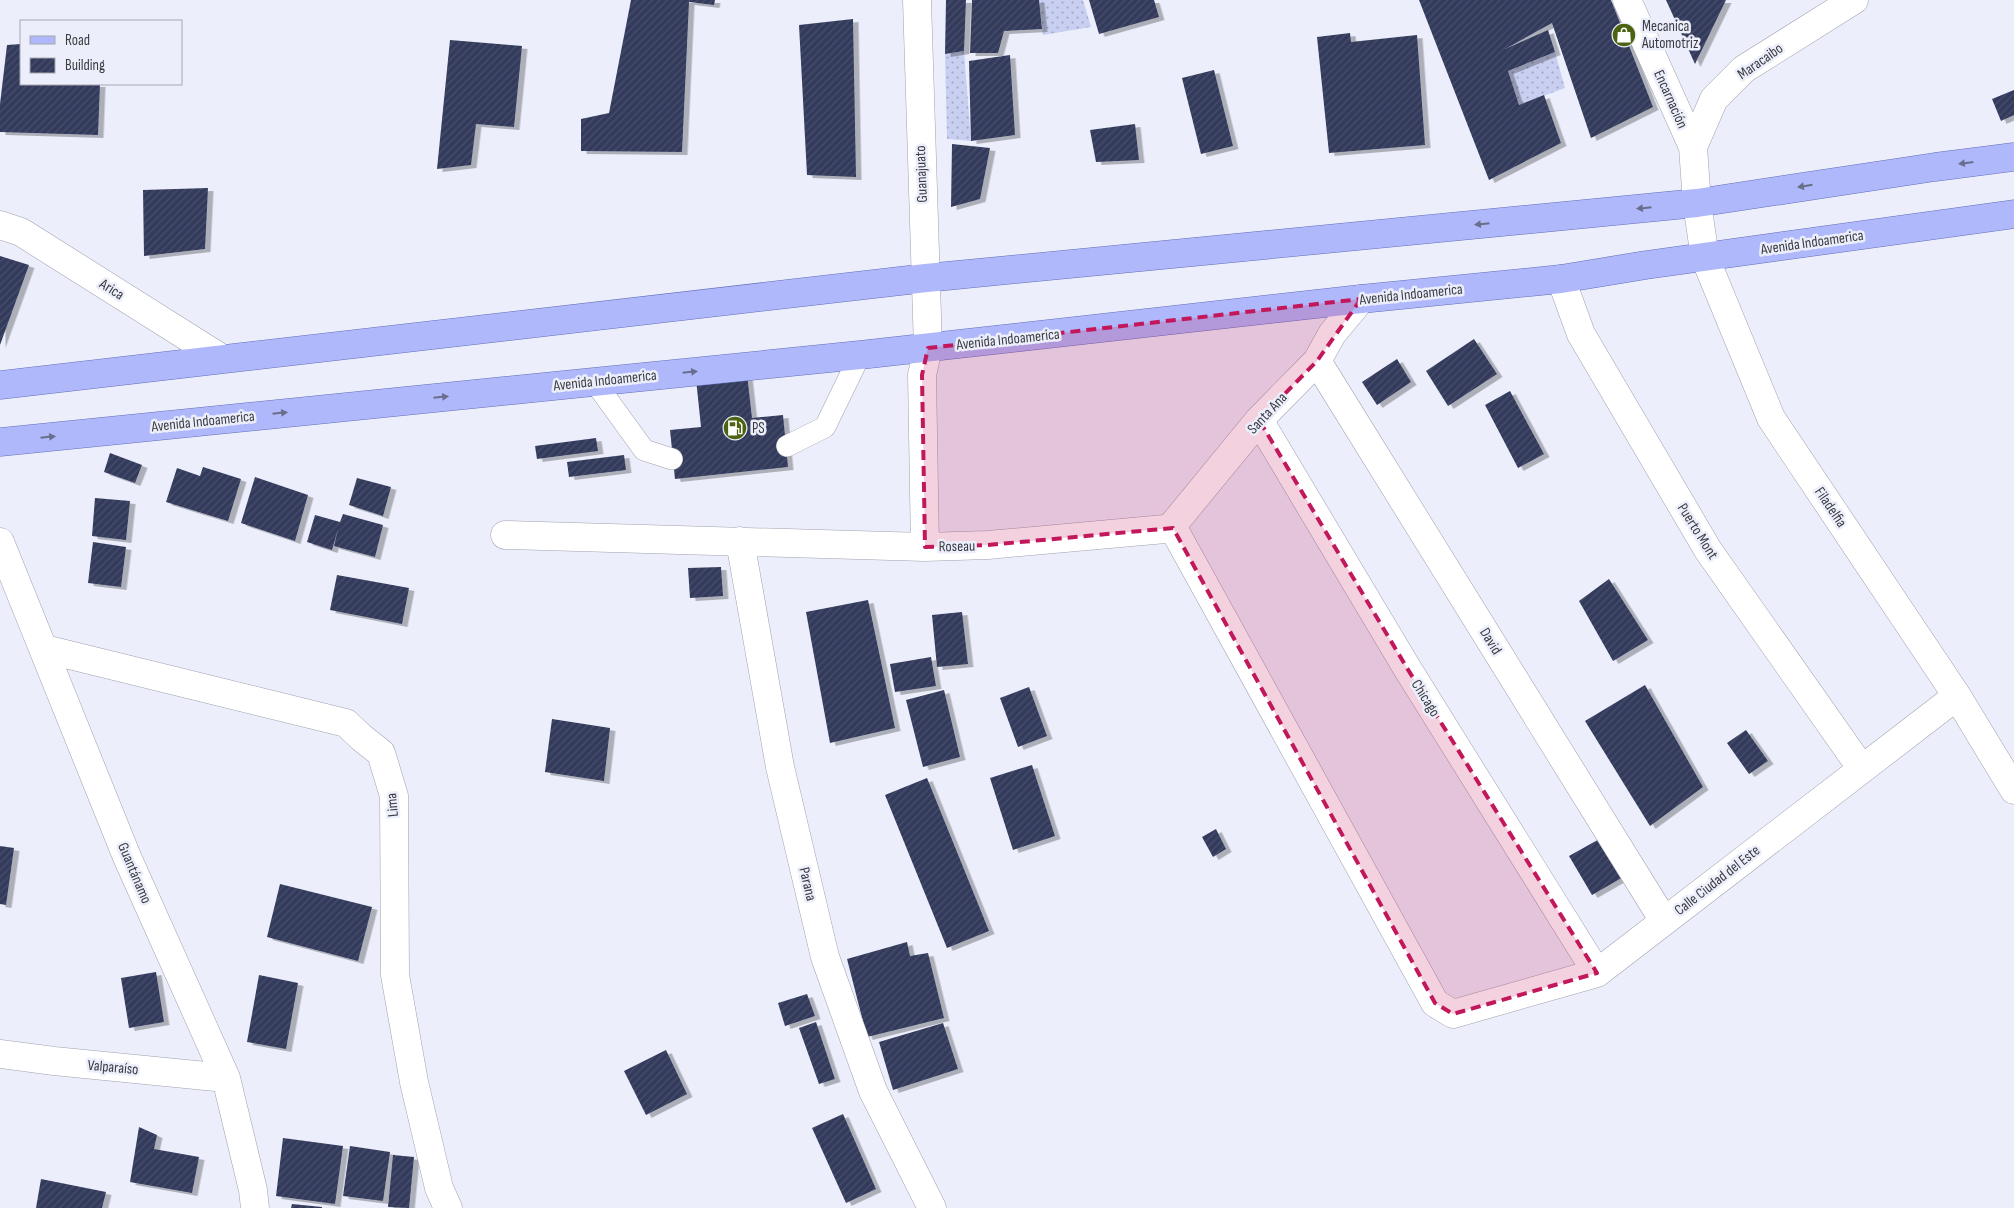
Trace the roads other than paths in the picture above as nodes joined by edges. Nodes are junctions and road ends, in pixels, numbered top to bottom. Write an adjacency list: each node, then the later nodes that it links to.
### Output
1 (917, 0): 10 (street, Guanajuato)
2 (1627, 0): 4 (street, Encarnación)
3 (1854, 0): 4 (street, Maracaibo)
4 (1692, 147): 6 (street, Encarnación)
5 (2014, 157): 6 (main road, one-way to 6)
6 (1697, 203): 9 (street, Filadelfia); 10 (main road, one-way to 10)
7 (2014, 214): 9 (main road, Avenida Indoamerica)
8 (0, 225): 15 (street, Arica)
9 (1705, 258): 11 (main road, Avenida Indoamerica); 29 (street, Filadelfia)
10 (926, 278): 13 (street, Guanajuato); 15 (main road)
11 (1560, 279): 12 (main road, Avenida Indoamerica); 30 (street, Puerto Mont)
12 (1361, 299): 13 (main road, Avenida Indoamerica); 16 (street, Santa Ana)
13 (928, 348): 14 (main road, Avenida Indoamerica); 27 (street, Guanajuato)
14 (860, 355): 17 (main road, Avenida Indoamerica, one-way to 14); 21 (lane)
15 (221, 358): 18 (main road)
16 (1317, 360): 19 (street, Santa Ana); 32 (street, David)
17 (594, 381): 20 (main road, Avenida Indoamerica, one-way to 17); 22 (lane)
18 (0, 385)
19 (1259, 420): 23 (street, Santa Ana); 33 (street, Chicago)
20 (0, 442)
21 (787, 446)
22 (672, 459)
23 (1172, 526): 27 (street, Roseau); 33 (street, Calle Ciudad del Este)
24 (504, 535): 25 (street, Roseau)
25 (740, 541): 27 (street, Roseau); 38 (street, Parana)
26 (0, 542): 28 (street, Guantánamo)
27 (926, 547)
28 (45, 649): 35 (street, Guantánamo); 37 (street, Lima)
29 (1957, 696): 30 (street, Calle Ciudad del Este); 31 (street, Filadelfia)
30 (1862, 769): 32 (street, Calle Ciudad del Este)
31 (2014, 790)
32 (1664, 921): 33 (street, Calle Ciudad del Este)
33 (1598, 973)
34 (0, 1054): 35 (street, Valparaíso)
35 (226, 1078): 36 (street, Guantánamo)
36 (255, 1208)
37 (448, 1208)
38 (932, 1208)

